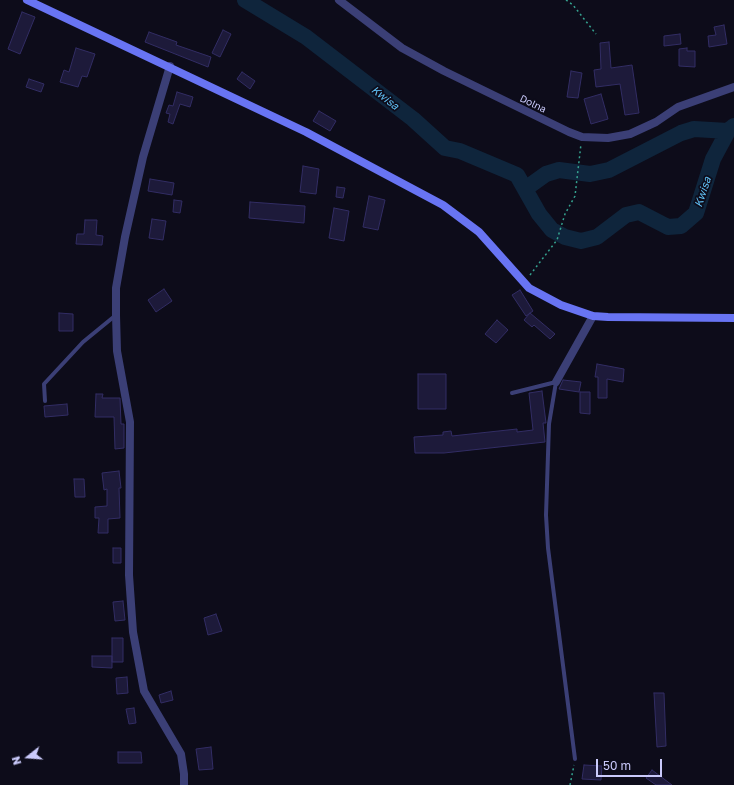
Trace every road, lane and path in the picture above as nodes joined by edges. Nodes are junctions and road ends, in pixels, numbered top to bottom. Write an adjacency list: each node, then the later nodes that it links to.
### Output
1 (26, 0): 5 (main road)
2 (339, 0): 7 (street, Dolna)
3 (566, 0): 4 (path)
4 (596, 34)
5 (170, 66): 8 (main road); 9 (street)
6 (734, 87): 7 (street, Dolna)
7 (582, 136): 8 (path)
8 (524, 283): 10 (main road)
9 (116, 315): 14 (lane); 16 (street)
10 (593, 316): 11 (main road); 12 (street)
11 (734, 318)
12 (556, 382): 13 (lane); 15 (lane)
13 (512, 393)
14 (45, 400)
15 (575, 760): 17 (path)
16 (184, 785)
17 (570, 785)

